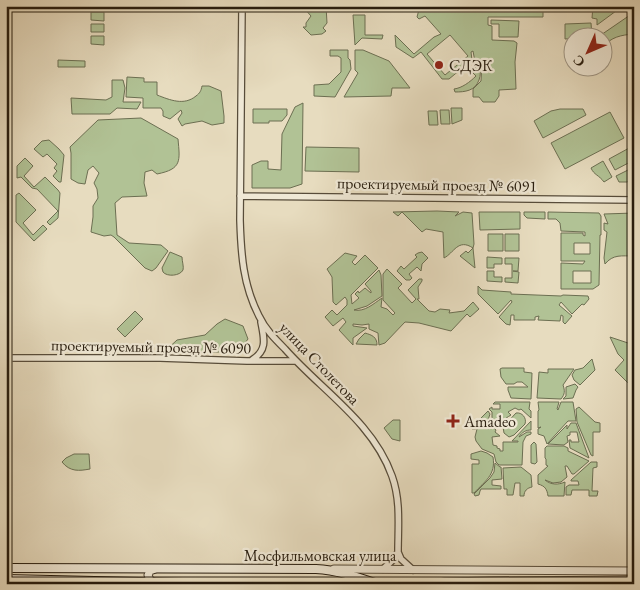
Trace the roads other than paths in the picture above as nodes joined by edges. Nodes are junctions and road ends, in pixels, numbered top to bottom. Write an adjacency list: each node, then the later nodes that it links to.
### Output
1 (242, 6): 2 (street, улица Столетова)
2 (240, 196): 3 (street, проектируемый проезд № 6091); 4 (street, улица Столетова)
3 (634, 200)
4 (260, 318): 6 (street); 7 (street, улица Столетова)
5 (6, 358): 6 (street, проектируемый проезд № 6090)
6 (250, 361): 7 (street, проектируемый проезд № 6090)
7 (295, 361): 8 (street, улица Столетова)
8 (398, 552): 12 (street); 13 (street)
9 (6, 568): 10 (main road, Мосфильмовская улица)
10 (155, 569): 11 (main road, Мосфильмовская улица); 17 (street)
11 (328, 569): 12 (street, Мосфильмовская улица); 20 (main road)
12 (382, 569): 13 (street, Мосфильмовская улица)
13 (413, 570): 14 (street, Мосфильмовская улица)
14 (634, 571)
15 (6, 579): 17 (main road)
16 (634, 580): 18 (street)
17 (154, 582): 19 (main road)
18 (482, 582): 21 (street)
19 (227, 584)
20 (378, 584)
21 (431, 584)

